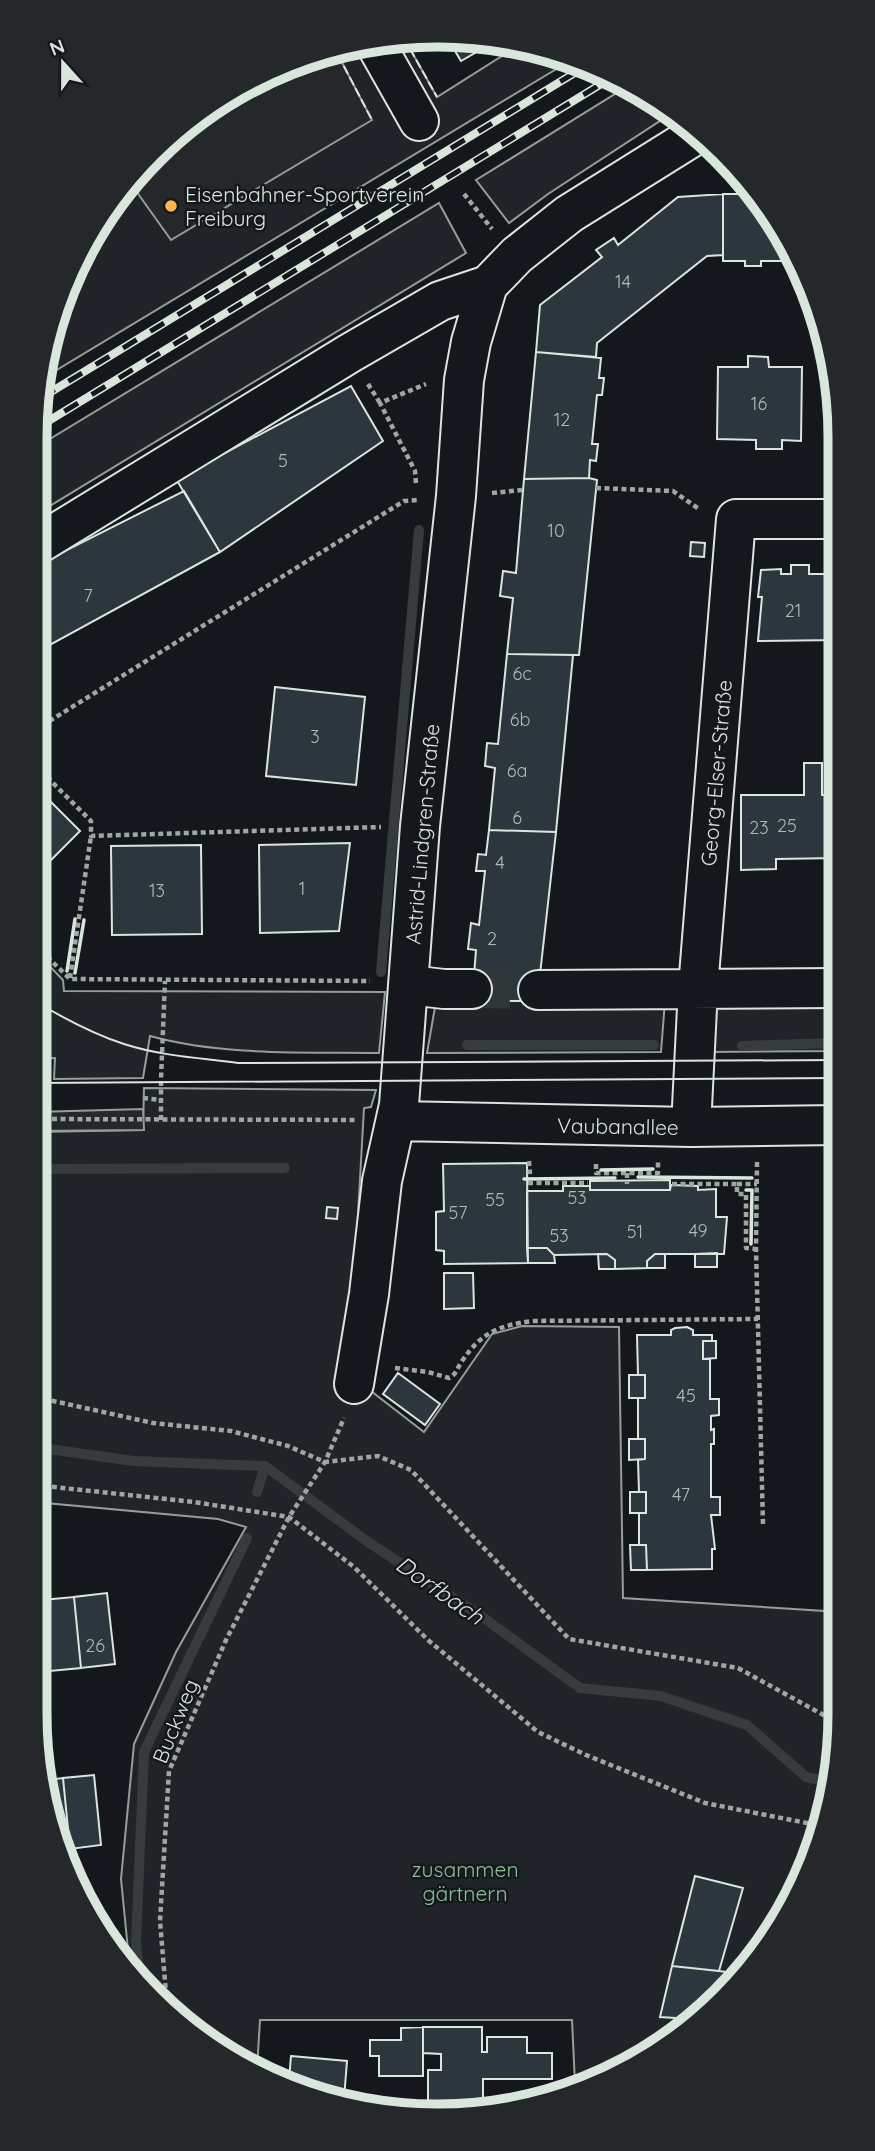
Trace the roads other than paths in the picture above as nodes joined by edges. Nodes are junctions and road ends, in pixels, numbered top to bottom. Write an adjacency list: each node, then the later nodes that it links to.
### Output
1 (380, 52): 2 (street)
2 (419, 121)
3 (688, 139): 4 (street, Astrid-Lindgren-Straße)
4 (488, 285): 6 (street, Astrid-Lindgren-Straße); 7 (street, Astrid-Lindgren-Straße)
5 (828, 519): 8 (street, Georg-Elser-Straße)
6 (47, 539)
7 (410, 985): 10 (street); 12 (street, Astrid-Lindgren-Straße)
8 (698, 988): 9 (street); 11 (street); 14 (street, Georg-Elser-Straße)
9 (828, 988)
10 (472, 989)
11 (538, 990)
12 (397, 1121): 14 (street, Vaubanallee); 15 (street, Astrid-Lindgren-Straße)
13 (828, 1125): 14 (street, Vaubanallee)
14 (691, 1127)
15 (355, 1384)

